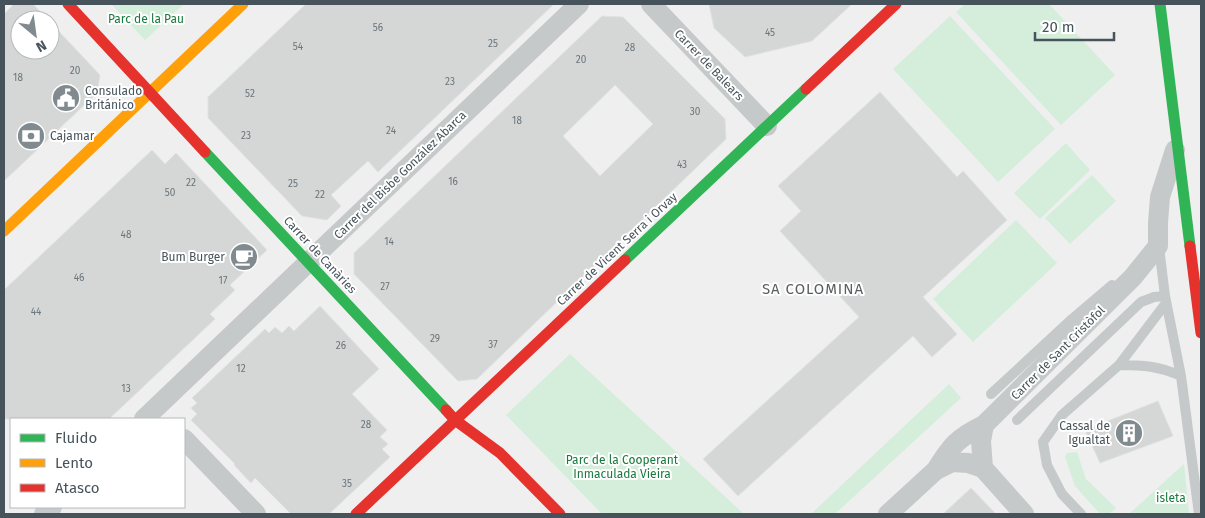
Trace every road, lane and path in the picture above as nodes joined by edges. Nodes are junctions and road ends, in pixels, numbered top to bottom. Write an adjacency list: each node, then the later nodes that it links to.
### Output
1 (68, 4): 7 (street, Carrer de Canàries)
2 (243, 4): 7 (street)
3 (579, 4): 12 (street, Carrer del Bisbe González Abarca)
4 (651, 4): 8 (street, Carrer de Balears)
5 (896, 4): 8 (street, Carrer de Vicent Serra i Orvay)
6 (1160, 4): 9 (street)
7 (150, 92): 10 (street); 12 (street, Carrer de Canàries)
8 (767, 126): 19 (street, Carrer de Vicent Serra i Orvay)
9 (1177, 143): 11 (street); 14 (street)
10 (4, 231)
11 (1158, 246): 13 (lane); 17 (lane); 21 (street, Carrer de Sant Cristòfol)
12 (308, 262): 18 (street, Carrer del Bisbe González Abarca); 19 (street, Carrer de Canàries)
13 (1166, 299): 15 (lane); 16 (lane); 20 (lane)
14 (1201, 333)
15 (1119, 365): 16 (lane); 30 (lane)
16 (1181, 376): 31 (lane)
17 (991, 394)
18 (155, 416)
19 (455, 420): 26 (street, Carrer de Vicent Serra i Orvay); 27 (street, Carrer de Canàries)
20 (1017, 420)
21 (984, 426): 23 (street); 24 (street, Carrer de Sant Cristòfol)
22 (185, 440): 25 (street)
23 (984, 468): 24 (street); 29 (street)
24 (936, 470): 28 (street)
25 (256, 514)
26 (356, 514)
27 (560, 514)
28 (888, 514)
29 (1024, 514)
30 (1081, 514)
31 (1199, 514)

